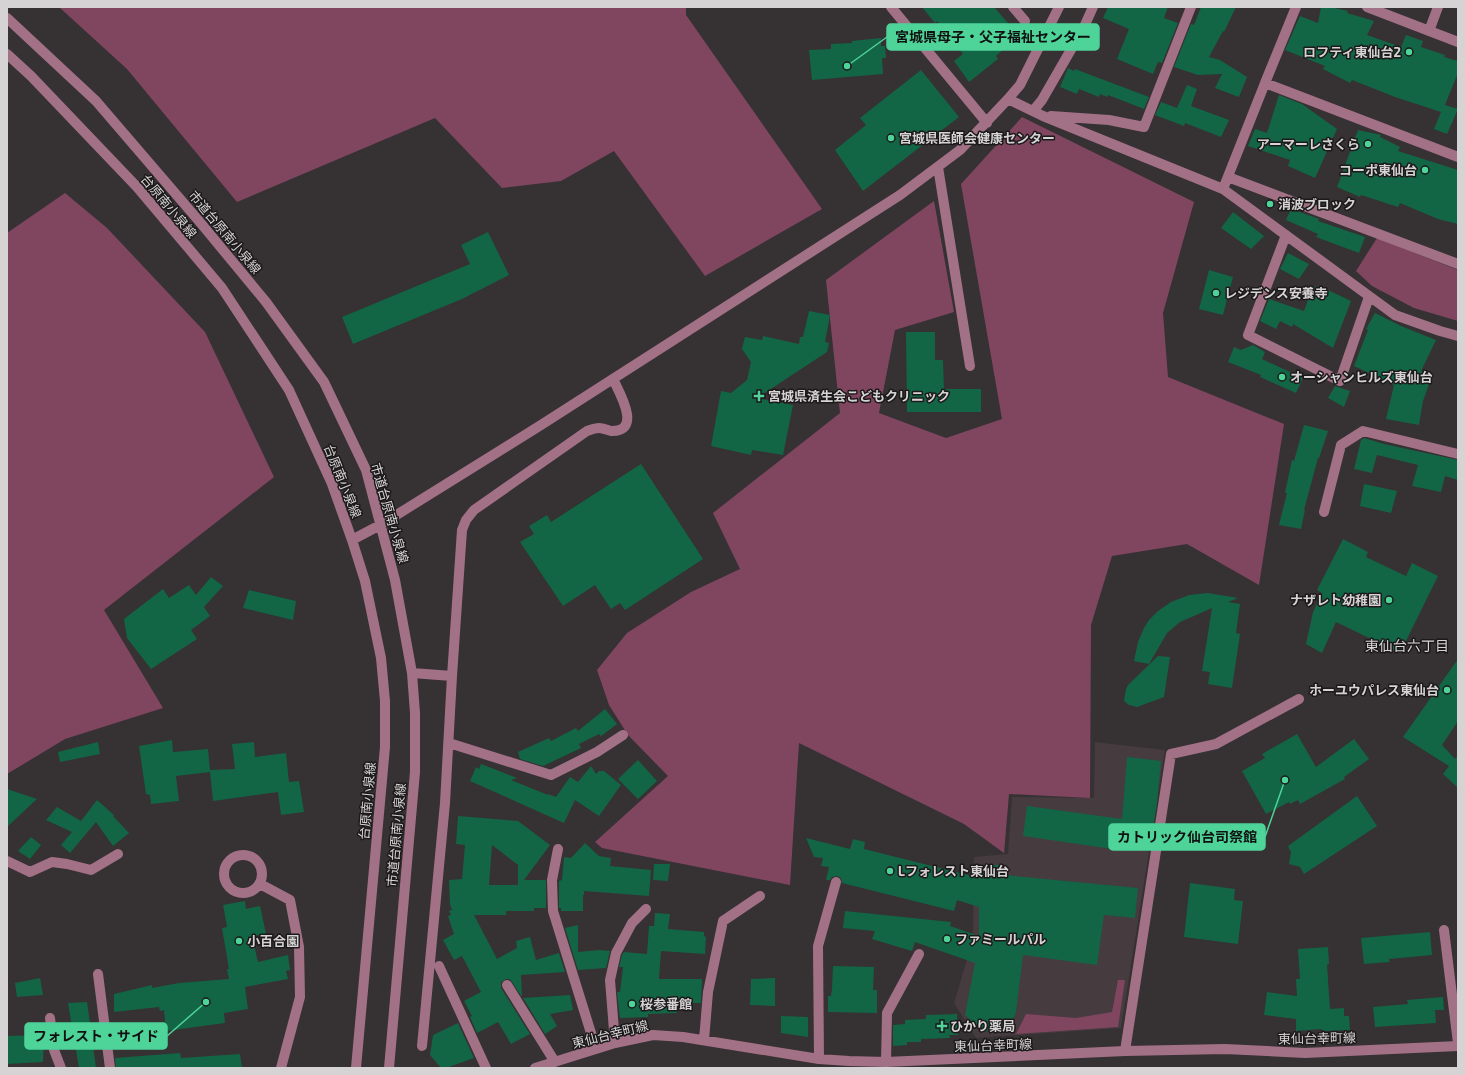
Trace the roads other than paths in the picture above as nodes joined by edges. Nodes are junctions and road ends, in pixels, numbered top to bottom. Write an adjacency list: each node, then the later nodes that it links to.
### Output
1 (891, 7): 17 (street)
2 (1013, 7): 10 (street)
3 (1059, 7): 15 (street)
4 (1093, 7): 16 (street)
5 (1191, 7): 16 (street)
6 (1296, 7): 14 (street)
7 (1368, 7): 11 (street)
8 (1438, 7): 11 (street)
9 (7, 18): 30 (street, 市道台原南小泉線)
10 (1025, 21)
11 (1429, 31): 12 (street)
12 (1458, 42)
13 (7, 54): 31 (street, 台原南小泉線)
14 (1265, 83): 18 (street); 20 (street)
15 (1008, 98): 16 (street); 17 (street)
16 (1038, 114): 21 (street)
17 (987, 122): 19 (street)
18 (1458, 157)
19 (938, 167): 26 (street); 27 (street)
20 (1228, 177): 21 (street); 23 (street)
21 (1223, 189): 22 (street)
22 (1286, 235): 24 (street); 24 (street)
23 (1458, 264)
24 (1369, 296): 25 (street)
25 (1458, 336)
26 (970, 366)
27 (613, 379): 30 (street); 33 (street)
28 (1458, 454): 29 (street)
29 (1324, 512)
30 (382, 524): 31 (street); 32 (street, 市道台原南小泉線)
31 (352, 540): 62 (street, 台原南小泉線)
32 (412, 673): 33 (street); 63 (street, 市道台原南小泉線)
33 (452, 676): 36 (street)
34 (1299, 699): 55 (street)
35 (623, 735): 36 (street)
36 (449, 743): 53 (street)
37 (558, 849): 54 (street)
38 (118, 854): 39 (street)
39 (7, 861)
40 (836, 882): 56 (street)
41 (260, 884): 61 (street)
42 (760, 896): 50 (street)
43 (646, 909): 51 (street)
44 (1444, 930): 52 (street)
45 (919, 954): 57 (street)
46 (439, 966): 64 (street)
47 (98, 974): 60 (street)
48 (507, 984): 58 (street)
49 (50, 1018): 59 (street)
50 (704, 1040): 51 (street, 東仙台幸町線); 56 (street, 東仙台幸町線)
51 (615, 1043): 54 (street, 東仙台幸町線)
52 (1458, 1044): 55 (street, 東仙台幸町線)
53 (422, 1046)
54 (596, 1049): 58 (street, 東仙台幸町線)
55 (1125, 1051): 57 (street, 東仙台幸町線)
56 (819, 1059): 57 (street, 東仙台幸町線)
57 (886, 1062)
58 (552, 1065): 65 (street, 東仙台幸町線)
59 (61, 1068)
60 (110, 1068)
61 (281, 1068)
62 (356, 1068)
63 (389, 1068)
64 (486, 1068)
65 (535, 1068)

